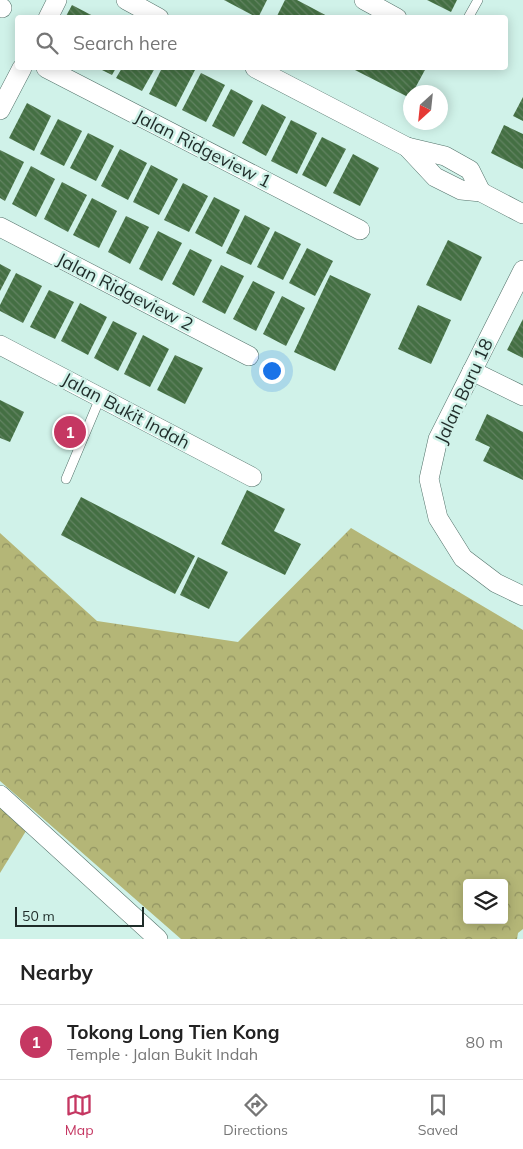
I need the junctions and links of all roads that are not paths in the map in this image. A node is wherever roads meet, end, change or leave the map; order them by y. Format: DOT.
graph roads {
  1 [pos="57,0"];
  2 [pos="126,0"];
  3 [pos="364,0"];
  4 [pos="478,0"];
  5 [pos="50,15"];
  6 [pos="154,15"];
  7 [pos="392,15"];
  8 [pos="470,15"];
  9 [pos="21,70"];
  10 [pos="50,70"];
  11 [pos="260,70"];
  12 [pos="0,110"];
  13 [pos="523,214"];
  14 [pos="0,227"];
  15 [pos="360,230"];
  16 [pos="523,270"];
  17 [pos="0,345"];
  18 [pos="249,356"];
  19 [pos="472,370"];
  20 [pos="523,396"];
  21 [pos="100,398"];
  22 [pos="252,477"];
  23 [pos="66,479"];
  24 [pos="523,596"];
  25 [pos="0,795"];
  26 [pos="158,939"];
  1 -- 5 [label="street"];
  2 -- 6 [label="street"];
  3 -- 7 [label="street"];
  4 -- 8 [label="lane"];
  9 -- 12 [label="street"];
  10 -- 15 [label="street, Jalan Ridgeview 1"];
  11 -- 13 [label="street"];
  14 -- 18 [label="street, Jalan Ridgeview 2"];
  16 -- 19 [label="street, Jalan Baru 18"];
  17 -- 21 [label="street, Jalan Bukit Indah"];
  19 -- 20 [label="street"];
  19 -- 24 [label="street, Jalan Baru 18"];
  21 -- 22 [label="street, Jalan Bukit Indah"];
  21 -- 23 [label="lane"];
  25 -- 26 [label="street"];
}
